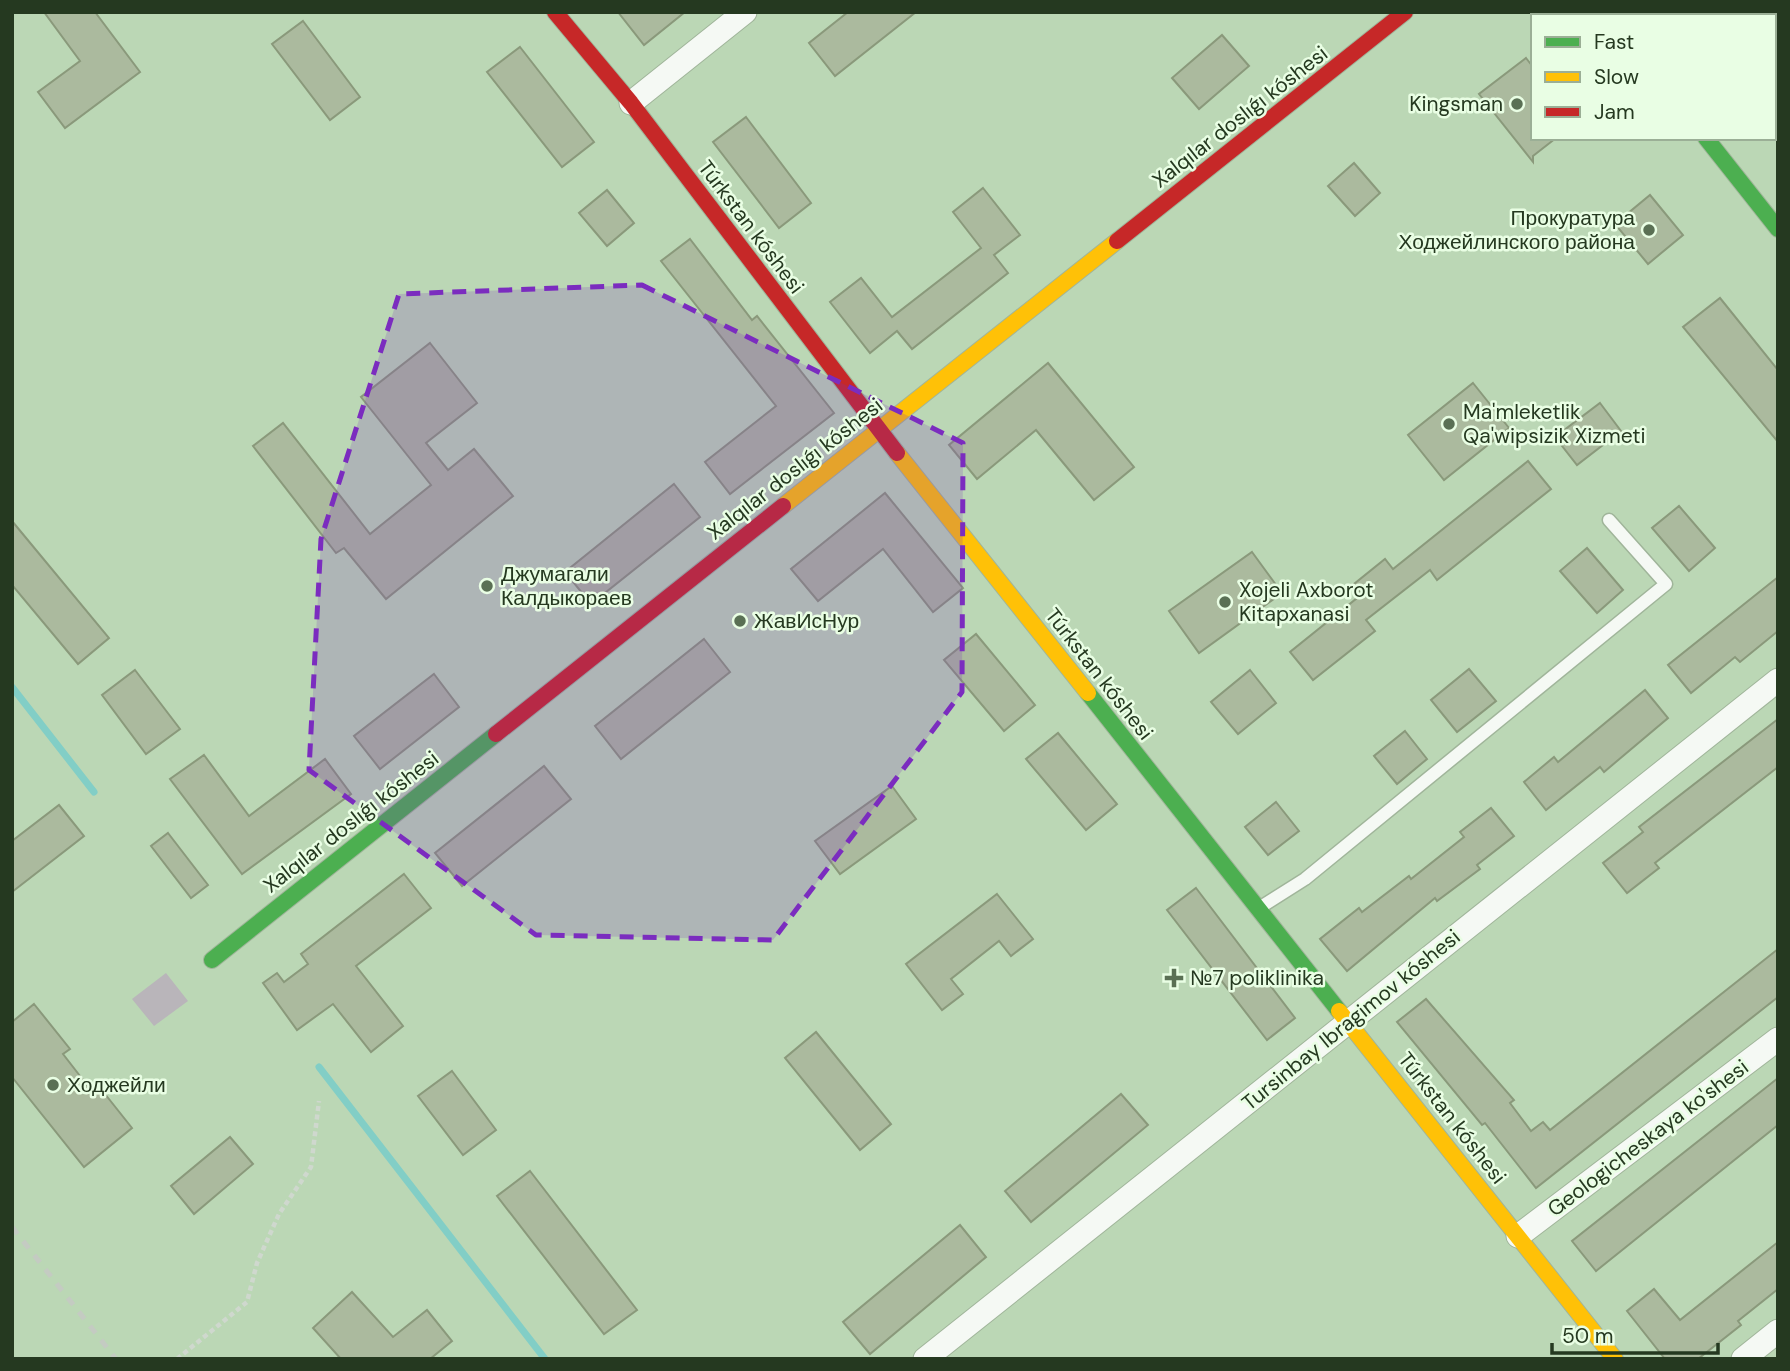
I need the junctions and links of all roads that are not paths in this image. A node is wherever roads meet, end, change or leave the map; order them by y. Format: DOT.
graph roads {
  1 [pos="555,12"];
  2 [pos="745,12"];
  3 [pos="1405,12"];
  4 [pos="631,103"];
  5 [pos="1708,140"];
  6 [pos="1778,229"];
  7 [pos="878,430"];
  8 [pos="1609,520"];
  9 [pos="1778,680"];
  10 [pos="1258,908"];
  11 [pos="212,960"];
  12 [pos="1349,1022"];
  13 [pos="1778,1039"];
  14 [pos="1518,1236"];
  15 [pos="1778,1331"];
  16 [pos="925,1359"];
  17 [pos="1615,1359"];
  18 [pos="1743,1359"];
  1 -- 4 [label="street, Túrkstan kóshesi"];
  2 -- 4 [label="street"];
  3 -- 7 [label="street, Xalqılar doslıǵı kóshesi"];
  4 -- 7 [label="street, Túrkstan kóshesi"];
  5 -- 6 [label="street"];
  7 -- 10 [label="street, Túrkstan kóshesi"];
  7 -- 11 [label="street, Xalqılar doslıǵı kóshesi"];
  8 -- 10 [label="lane"];
  9 -- 12 [label="street, Tursinbay Ibragimov kóshesi"];
  10 -- 12 [label="street, Túrkstan kóshesi"];
  12 -- 14 [label="street, Túrkstan kóshesi"];
  12 -- 16 [label="street, Tursinbay Ibragimov kóshesi"];
  13 -- 14 [label="street, Geologicheskaya ko'shesi"];
  14 -- 17 [label="street, Túrkstan kóshesi"];
  15 -- 18 [label="street"];
}
